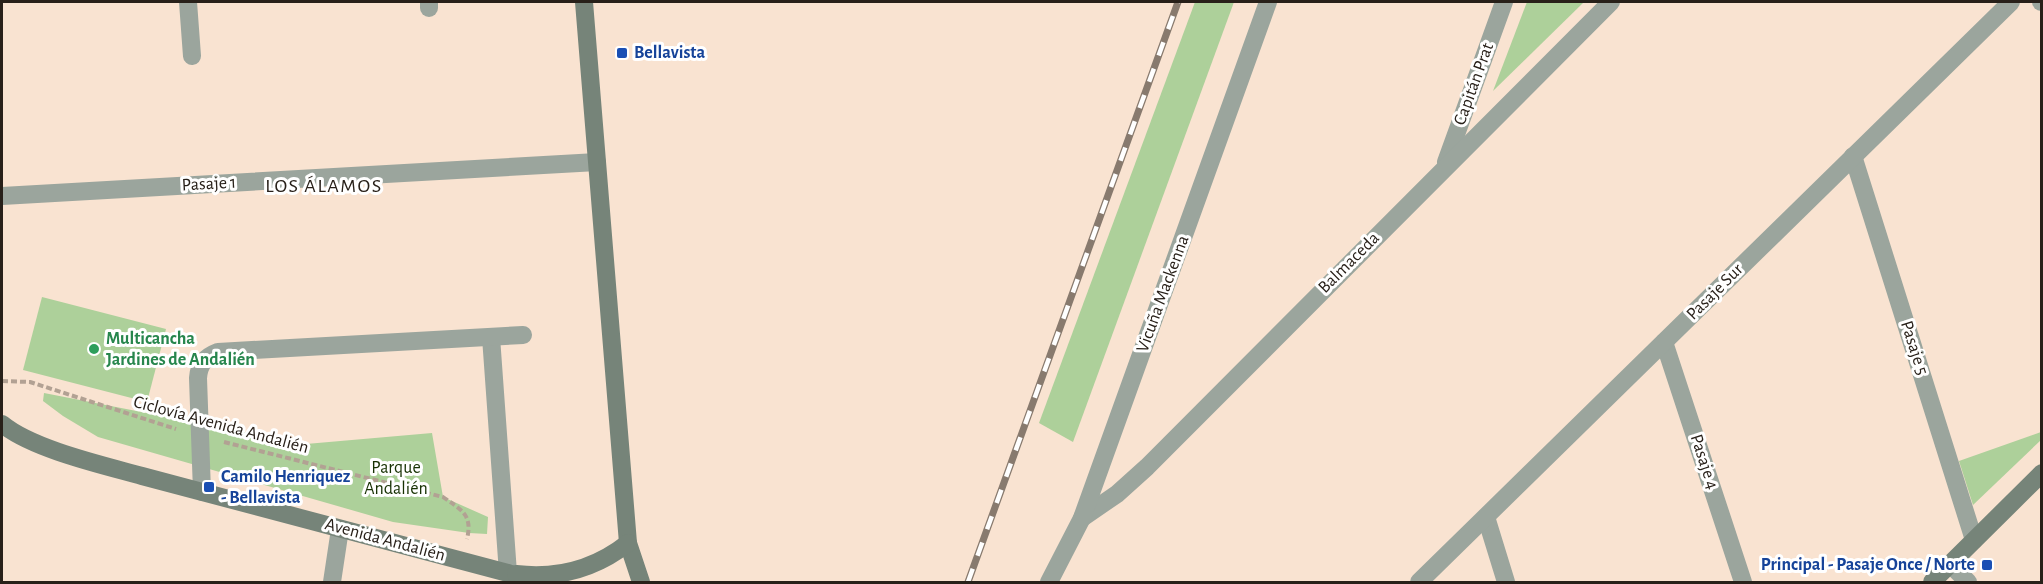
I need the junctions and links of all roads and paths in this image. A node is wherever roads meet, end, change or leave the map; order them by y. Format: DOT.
graph roads {
  1 [pos="188,2"];
  2 [pos="584,2"];
  3 [pos="1268,2"];
  4 [pos="1504,2"];
  5 [pos="1611,2"];
  6 [pos="2011,2"];
  7 [pos="192,56"];
  8 [pos="1853,156"];
  9 [pos="597,162"];
  10 [pos="1445,166"];
  11 [pos="2,196"];
  12 [pos="523,335"];
  13 [pos="491,337"];
  14 [pos="1664,342"];
  15 [pos="2,381"];
  16 [pos="2,424"];
  17 [pos="2,436"];
  18 [pos="200,436"];
  19 [pos="23,438"];
  20 [pos="2042,473"];
  21 [pos="202,492"];
  22 [pos="1486,517"];
  23 [pos="1082,518"];
  24 [pos="340,529"];
  25 [pos="1974,540"];
  26 [pos="628,543"];
  27 [pos="462,561"];
  28 [pos="1950,564"];
  29 [pos="508,573"];
  30 [pos="332,582"];
  31 [pos="528,582"];
  32 [pos="640,582"];
  33 [pos="1049,582"];
  34 [pos="1419,582"];
  35 [pos="1506,582"];
  36 [pos="1743,582"];
  37 [pos="1932,582"];
  38 [pos="1968,582"];
  1 -- 7 [label="street"];
  2 -- 9 [label="main road"];
  3 -- 23 [label="street, Vicuña Mackenna"];
  4 -- 10 [label="street, Capitán Prat"];
  5 -- 10 [label="street, Balmaceda"];
  6 -- 8 [label="street, Pasaje Sur"];
  8 -- 14 [label="street, Pasaje Sur"];
  8 -- 25 [label="street, Pasaje 5"];
  9 -- 11 [label="street, Pasaje 1"];
  9 -- 26 [label="main road"];
  10 -- 23 [label="street, Balmaceda"];
  12 -- 13 [label="street"];
  13 -- 18 [label="street"];
  13 -- 29 [label="street"];
  14 -- 22 [label="street, Pasaje Sur"];
  14 -- 36 [label="street, Pasaje 4"];
  15 -- 18 [label="path, Ciclovía Avenida Andalién"];
  16 -- 19 [label="main road, Avenida Andalién"];
  17 -- 19 [label="main road"];
  18 -- 21 [label="street"];
  18 -- 27 [label="path, Ciclovía Avenida Andalién"];
  19 -- 21 [label="main road, Avenida Andalién"];
  20 -- 25 [label="main road"];
  21 -- 24 [label="main road, Avenida Andalién"];
  22 -- 34 [label="street, Pasaje Sur"];
  22 -- 35 [label="street"];
  23 -- 33 [label="street, Vicuña Mackenna"];
  24 -- 27 [label="main road, Avenida Andalién"];
  24 -- 30 [label="street"];
  25 -- 28 [label="main road"];
  26 -- 29 [label="main road"];
  26 -- 32 [label="main road"];
  27 -- 29 [label="main road, Avenida Andalién"];
  28 -- 37 [label="main road"];
  28 -- 38 [label="street"];
  29 -- 31 [label="main road, Avenida Andalién"];
}
